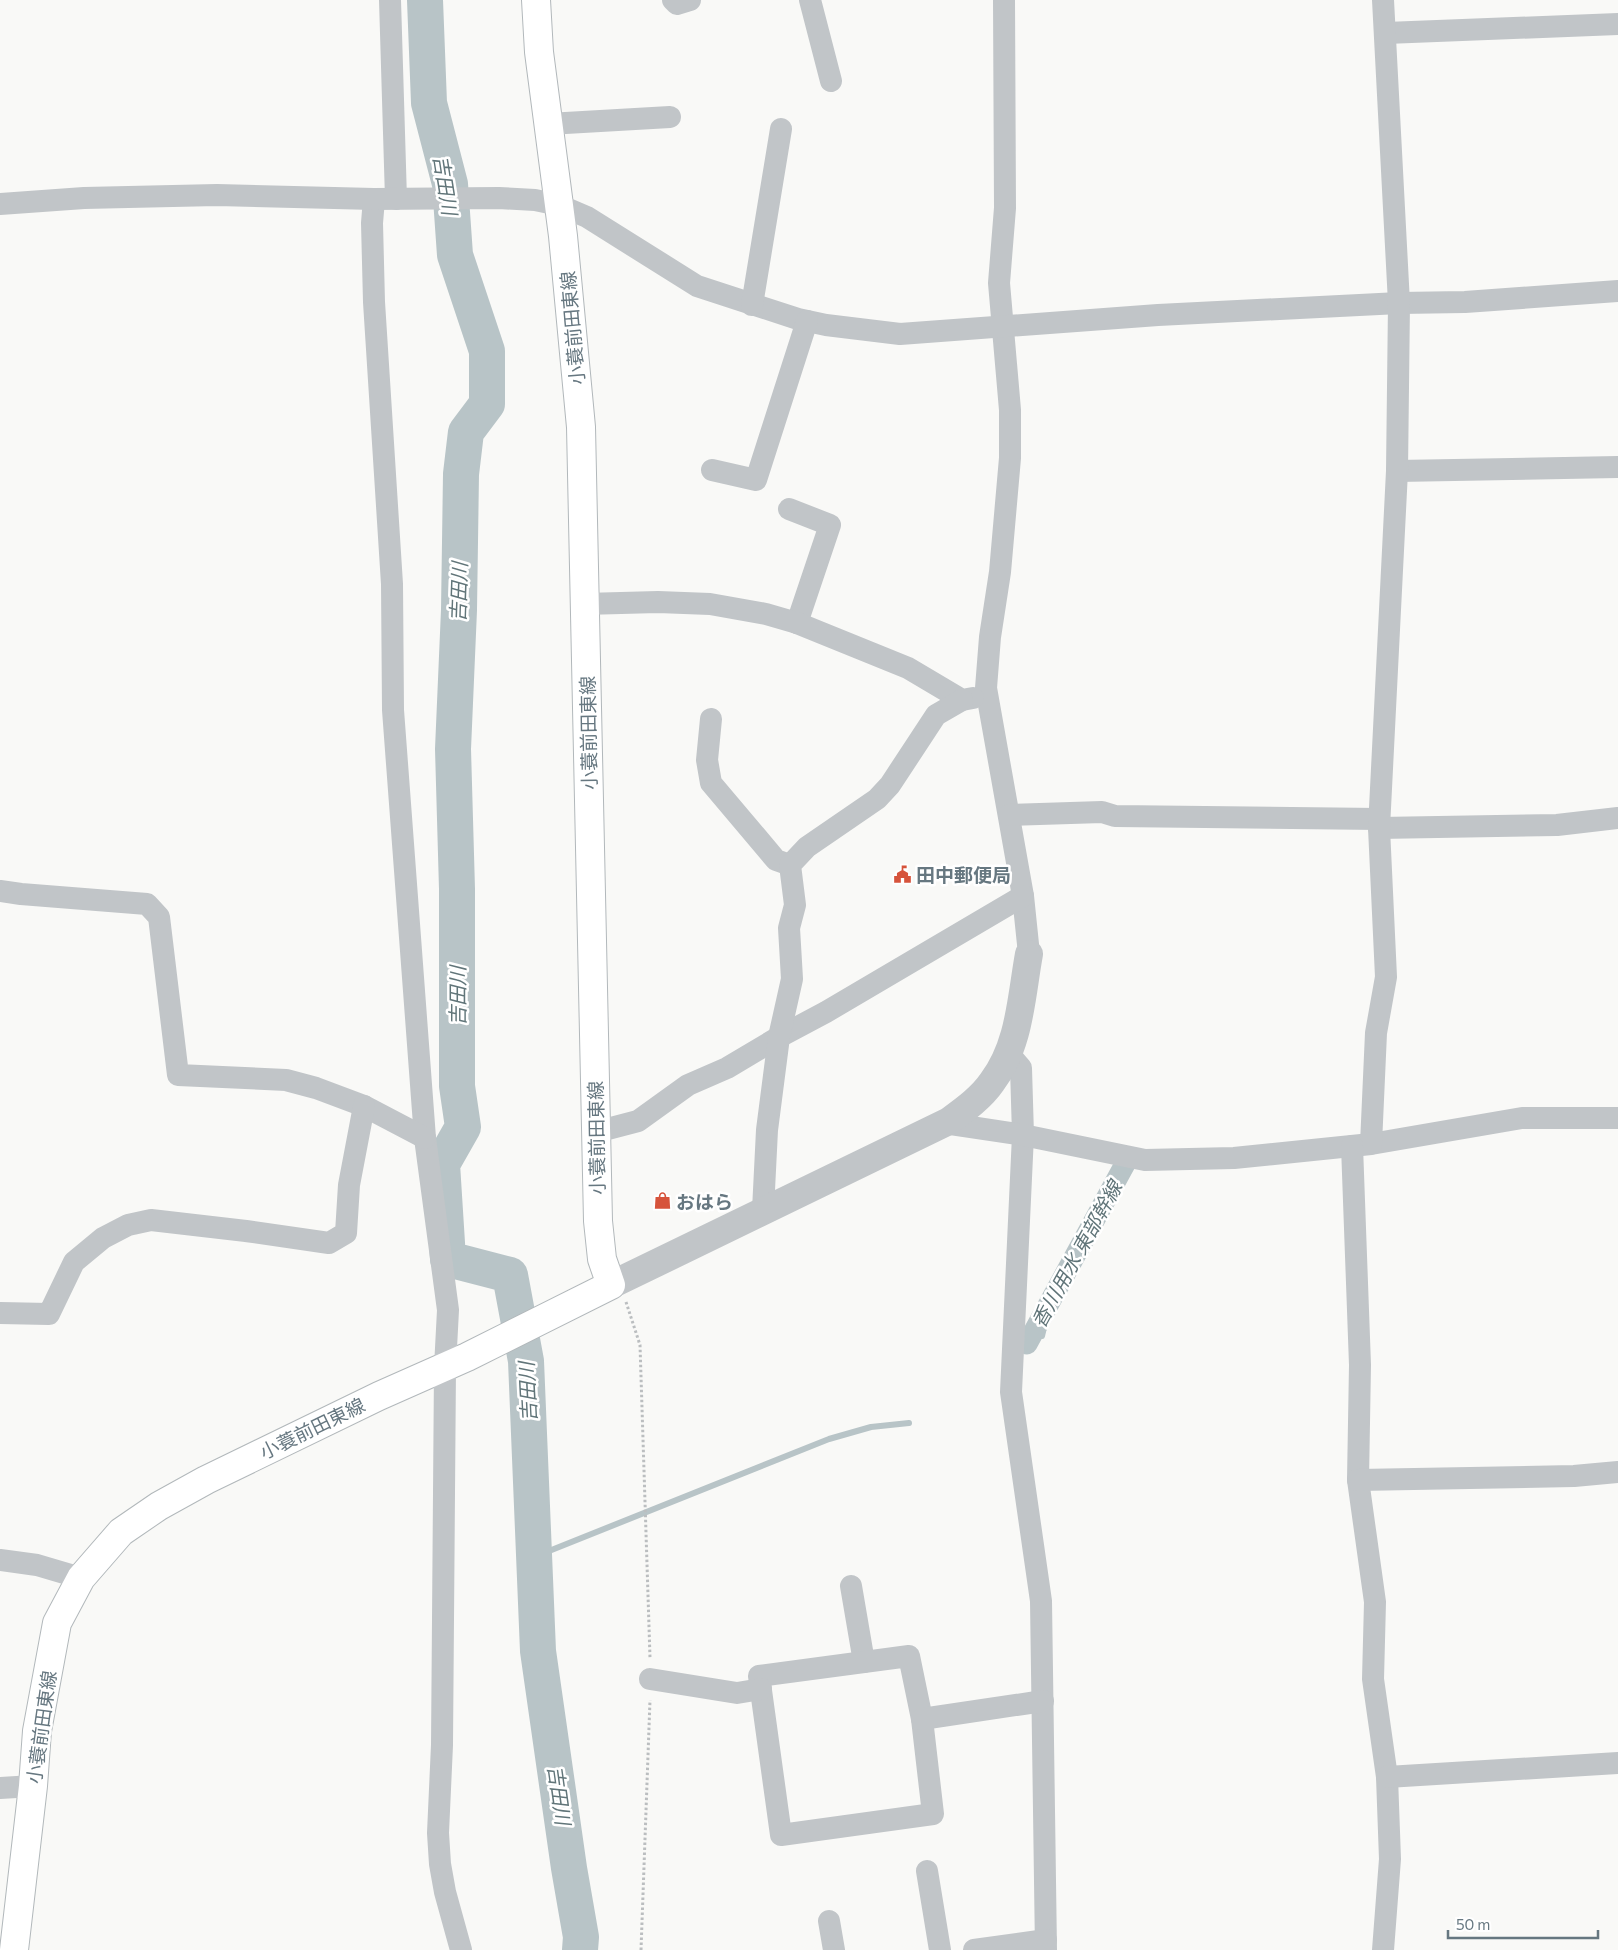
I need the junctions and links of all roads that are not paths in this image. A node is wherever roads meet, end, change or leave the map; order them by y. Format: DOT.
graph roads {
  1 [pos="390,0"];
  2 [pos="536,0"];
  3 [pos="673,0"];
  4 [pos="690,0"];
  5 [pos="810,0"];
  6 [pos="1004,0"];
  7 [pos="1383,0"];
  8 [pos="1618,24"];
  9 [pos="1386,34"];
  10 [pos="831,80"];
  11 [pos="670,117"];
  12 [pos="548,124"];
  13 [pos="781,129"];
  14 [pos="374,199"];
  15 [pos="400,199"];
  16 [pos="0,204"];
  17 [pos="559,205"];
  18 [pos="1618,291"];
  19 [pos="1399,303"];
  20 [pos="752,305"];
  21 [pos="807,321"];
  22 [pos="1002,327"];
  23 [pos="1618,467"];
  24 [pos="712,470"];
  25 [pos="1397,470"];
  26 [pos="789,509"];
  27 [pos="584,604"];
  28 [pos="797,623"];
  29 [pos="987,696"];
  30 [pos="962,700"];
  31 [pos="711,719"];
  32 [pos="1009,815"];
  33 [pos="1618,818"];
  34 [pos="1379,824"];
  35 [pos="790,865"];
  36 [pos="0,891"];
  37 [pos="1023,896"];
  38 [pos="1029,954"];
  39 [pos="778,1037"];
  40 [pos="1009,1054"];
  41 [pos="364,1106"];
  42 [pos="1618,1118"];
  43 [pos="944,1123"];
  44 [pos="596,1132"];
  45 [pos="1023,1136"];
  46 [pos="425,1138"];
  47 [pos="1361,1145"];
  48 [pos="763,1210"];
  49 [pos="615,1282"];
  50 [pos="0,1313"];
  51 [pos="456,1362"];
  52 [pos="1618,1472"];
  53 [pos="1358,1480"];
  54 [pos="0,1560"];
  55 [pos="80,1578"];
  56 [pos="851,1586"];
  57 [pos="864,1662"];
  58 [pos="650,1679"];
  59 [pos="761,1689"];
  60 [pos="1043,1701"];
  61 [pos="922,1719"];
  62 [pos="1618,1762"];
  63 [pos="1387,1778"];
  64 [pos="33,1786"];
  65 [pos="0,1788"];
  66 [pos="927,1871"];
  67 [pos="829,1921"];
  68 [pos="1046,1945"];
  69 [pos="14,1950"];
  70 [pos="461,1950"];
  71 [pos="834,1950"];
  72 [pos="940,1950"];
  73 [pos="974,1950"];
  74 [pos="1383,1950"];
  1 -- 15 [label="street"];
  2 -- 12 [label="main road, 小蓑前田東線"];
  3 -- 4 [label="street"];
  5 -- 10 [label="street"];
  6 -- 22 [label="street"];
  7 -- 9 [label="street"];
  8 -- 9 [label="street"];
  9 -- 19 [label="street"];
  11 -- 12 [label="street"];
  12 -- 17 [label="main road, 小蓑前田東線"];
  13 -- 20 [label="street"];
  14 -- 15 [label="street"];
  14 -- 16 [label="street"];
  14 -- 46 [label="street"];
  15 -- 17 [label="street"];
  17 -- 20 [label="street"];
  17 -- 27 [label="main road, 小蓑前田東線"];
  18 -- 19 [label="street"];
  19 -- 22 [label="street"];
  19 -- 25 [label="street"];
  20 -- 21 [label="street"];
  21 -- 22 [label="street"];
  21 -- 24 [label="street"];
  22 -- 29 [label="street"];
  23 -- 25 [label="street"];
  25 -- 34 [label="street"];
  26 -- 28 [label="street"];
  27 -- 28 [label="street"];
  27 -- 44 [label="main road, 小蓑前田東線"];
  28 -- 30 [label="street"];
  29 -- 30 [label="street"];
  29 -- 32 [label="street"];
  30 -- 35 [label="street"];
  31 -- 35 [label="street"];
  32 -- 34 [label="street"];
  32 -- 37 [label="street"];
  33 -- 34 [label="street"];
  34 -- 47 [label="street"];
  35 -- 39 [label="street"];
  36 -- 41 [label="street"];
  37 -- 38 [label="street"];
  37 -- 39 [label="street"];
  38 -- 40 [label="street"];
  39 -- 44 [label="street"];
  39 -- 48 [label="street"];
  40 -- 43 [label="street"];
  40 -- 45 [label="street"];
  41 -- 46 [label="street"];
  41 -- 50 [label="street"];
  42 -- 47 [label="street"];
  43 -- 45 [label="street"];
  43 -- 48 [label="street"];
  44 -- 49 [label="main road, 小蓑前田東線"];
  45 -- 47 [label="street"];
  45 -- 60 [label="street"];
  46 -- 51 [label="street"];
  47 -- 53 [label="street"];
  48 -- 49 [label="street"];
  49 -- 51 [label="main road, 小蓑前田東線"];
  51 -- 55 [label="main road, 小蓑前田東線"];
  51 -- 70 [label="street"];
  52 -- 53 [label="street"];
  53 -- 63 [label="street"];
  54 -- 55 [label="street"];
  55 -- 64 [label="main road, 小蓑前田東線"];
  56 -- 57 [label="street"];
  57 -- 59 [label="street"];
  57 -- 61 [label="street"];
  58 -- 59 [label="street"];
  59 -- 61 [label="street"];
  60 -- 61 [label="street"];
  60 -- 68 [label="street"];
  62 -- 63 [label="street"];
  63 -- 74 [label="street"];
  64 -- 65 [label="street"];
  64 -- 69 [label="main road, 小蓑前田東線"];
  66 -- 72 [label="street"];
  67 -- 71 [label="street"];
  68 -- 73 [label="street"];
}
